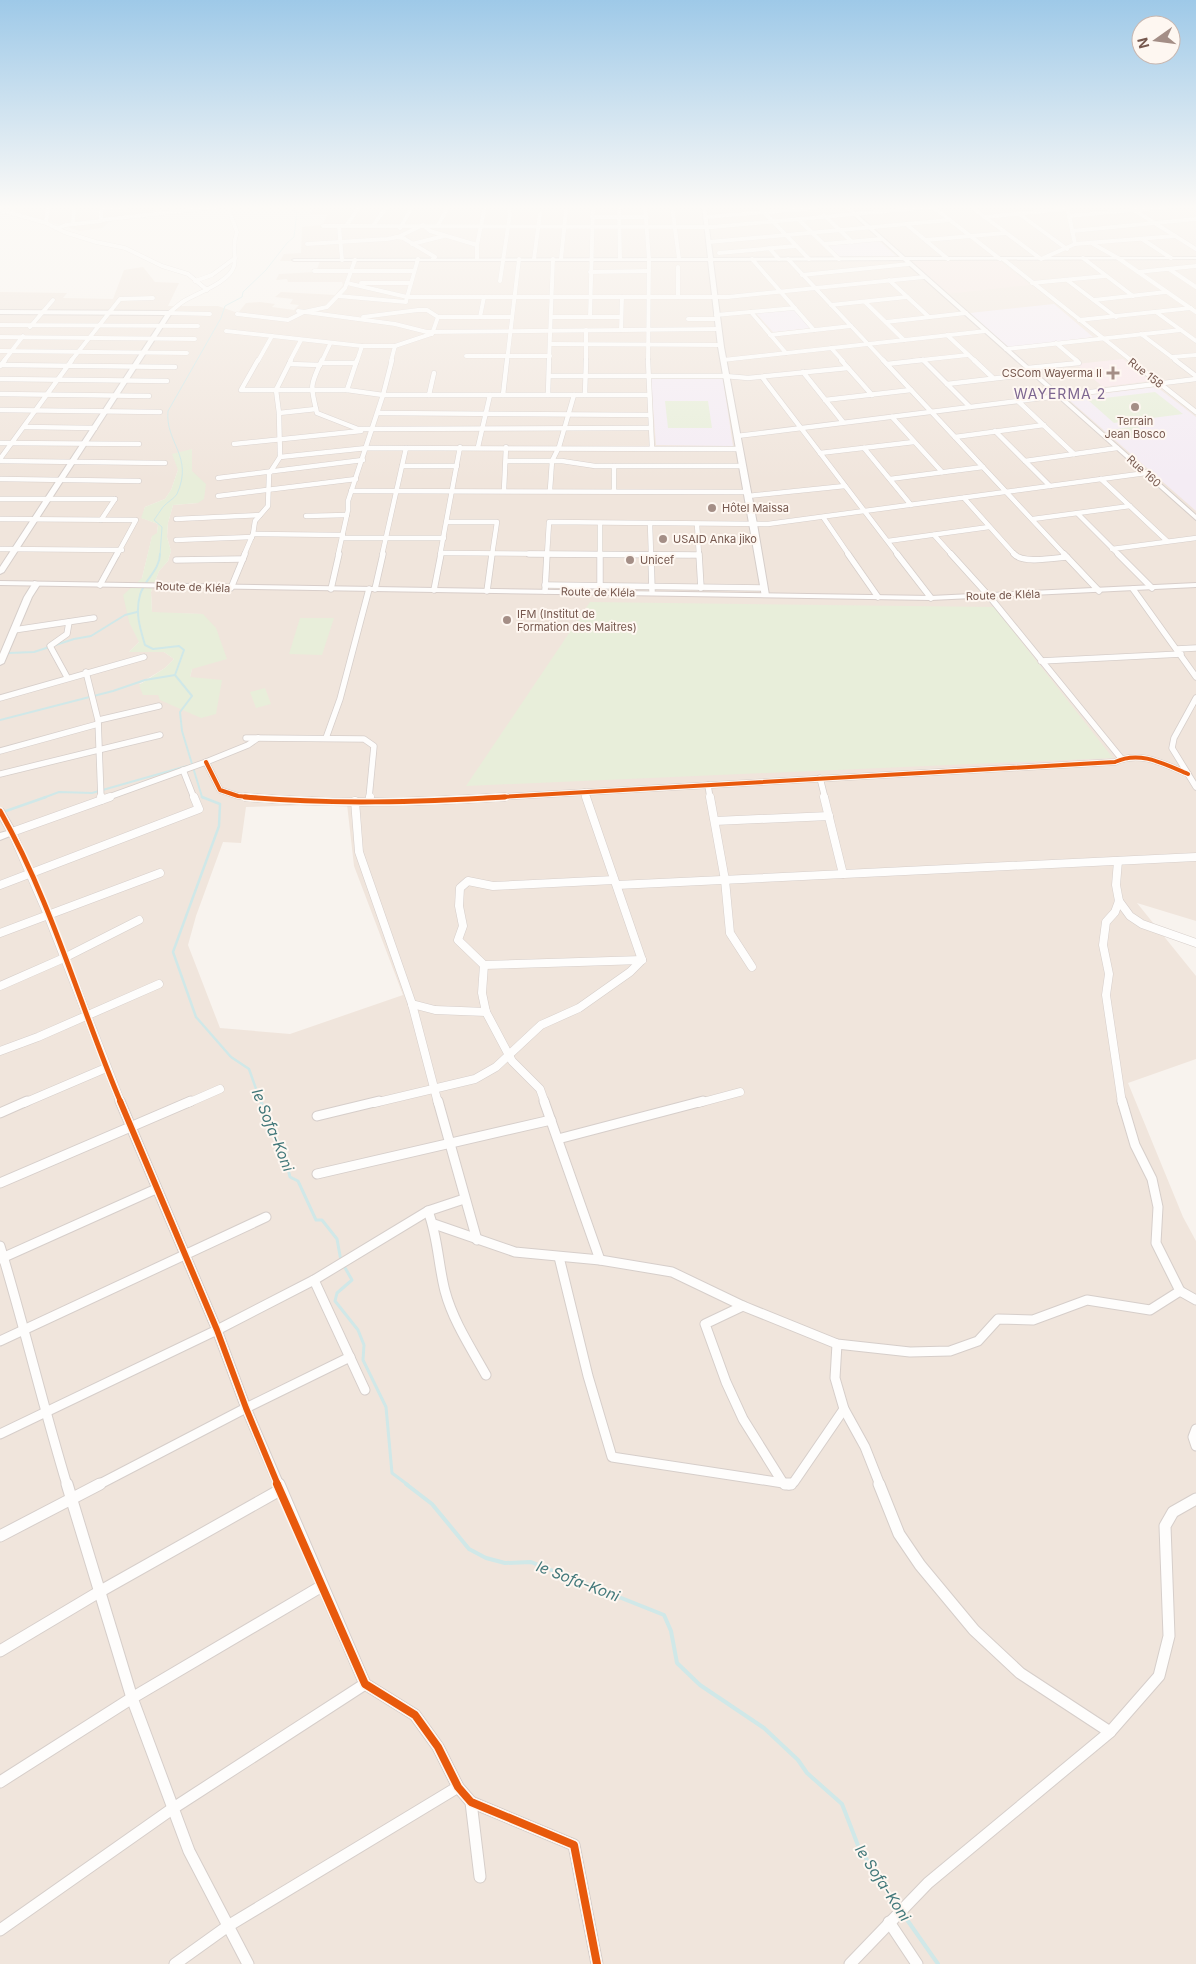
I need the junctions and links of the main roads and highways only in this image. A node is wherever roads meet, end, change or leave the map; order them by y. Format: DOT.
graph roads {
  1 [pos="0,583"];
  2 [pos="1196,586"];
  1 -- 2 [label="main road, Route de Kléla"];
}
